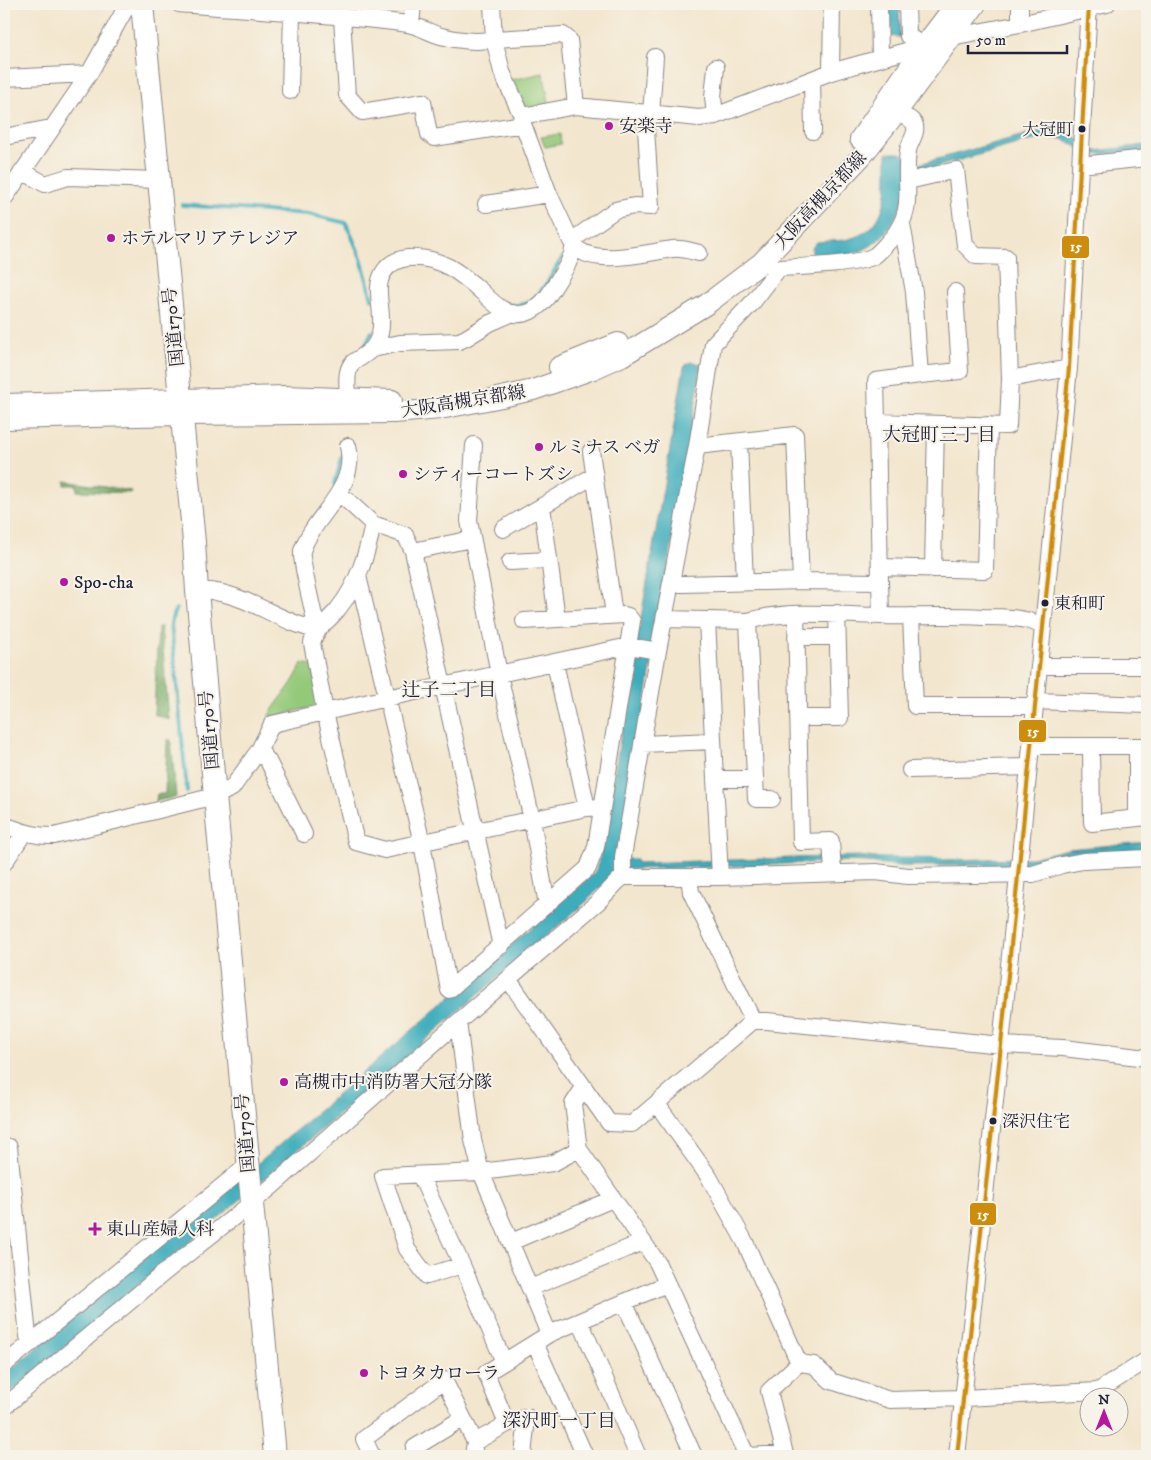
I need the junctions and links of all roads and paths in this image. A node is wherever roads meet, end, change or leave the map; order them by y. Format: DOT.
graph roads {
  1 [pos="128,4"];
  2 [pos="142,4"];
  3 [pos="179,4"];
  4 [pos="413,4"];
  5 [pos="492,4"];
  6 [pos="832,4"];
  7 [pos="879,4"];
  8 [pos="907,4"];
  9 [pos="956,4"];
  10 [pos="976,4"];
  11 [pos="1020,4"];
  12 [pos="1107,4"];
  13 [pos="1088,6"];
  14 [pos="292,13"];
  15 [pos="342,18"];
  16 [pos="1020,24"];
  17 [pos="411,25"];
  18 [pos="950,37"];
  19 [pos="494,39"];
  20 [pos="924,46"];
  21 [pos="886,56"];
  22 [pos="654,57"];
  23 [pos="716,66"];
  24 [pos="831,72"];
  25 [pos="89,74"];
  26 [pos="4,78"];
  27 [pos="812,79"];
  28 [pos="290,91"];
  29 [pos="576,106"];
  30 [pos="896,113"];
  31 [pos="648,114"];
  32 [pos="715,116"];
  33 [pos="522,120"];
  34 [pos="51,128"];
  35 [pos="813,131"];
  36 [pos="4,137"];
  37 [pos="1081,153"];
  38 [pos="1147,158"];
  39 [pos="22,171"];
  40 [pos="908,174"];
  41 [pos="158,180"];
  42 [pos="6,192"];
  43 [pos="549,194"];
  44 [pos="486,204"];
  45 [pos="902,224"];
  46 [pos="572,244"];
  47 [pos="699,253"];
  48 [pos="955,292"];
  49 [pos="513,313"];
  50 [pos="373,349"];
  51 [pos="1069,368"];
  52 [pos="920,375"];
  53 [pos="1010,379"];
  54 [pos="348,399"];
  55 [pos="4,404"];
  56 [pos="181,406"];
  57 [pos="4,419"];
  58 [pos="877,422"];
  59 [pos="936,424"];
  60 [pos="989,425"];
  61 [pos="739,442"];
  62 [pos="474,445"];
  63 [pos="348,446"];
  64 [pos="697,446"];
  65 [pos="592,451"];
  66 [pos="595,475"];
  67 [pos="339,493"];
  68 [pos="542,506"];
  69 [pos="373,524"];
  70 [pos="503,529"];
  71 [pos="472,539"];
  72 [pos="413,551"];
  73 [pos="549,560"];
  74 [pos="510,562"];
  75 [pos="933,569"];
  76 [pos="880,574"];
  77 [pos="358,576"];
  78 [pos="801,581"];
  79 [pos="745,582"];
  80 [pos="671,583"];
  81 [pos="197,591"];
  82 [pos="796,614"];
  83 [pos="837,614"];
  84 [pos="614,615"];
  85 [pos="881,616"];
  86 [pos="911,616"];
  87 [pos="557,619"];
  88 [pos="664,619"];
  89 [pos="707,620"];
  90 [pos="524,621"];
  91 [pos="748,621"];
  92 [pos="1043,626"];
  93 [pos="317,630"];
  94 [pos="796,637"];
  95 [pos="838,637"];
  96 [pos="632,647"];
  97 [pos="656,651"];
  98 [pos="555,663"];
  99 [pos="1039,666"];
  100 [pos="1147,666"];
  101 [pos="499,674"];
  102 [pos="443,686"];
  103 [pos="387,698"];
  104 [pos="1035,704"];
  105 [pos="1147,705"];
  106 [pos="325,712"];
  107 [pos="800,718"];
  108 [pos="713,741"];
  109 [pos="642,744"];
  110 [pos="1031,746"];
  111 [pos="1091,746"];
  112 [pos="1142,746"];
  113 [pos="259,750"];
  114 [pos="1029,767"];
  115 [pos="910,770"];
  116 [pos="715,779"];
  117 [pos="755,779"];
  118 [pos="215,796"];
  119 [pos="772,799"];
  120 [pos="594,808"];
  121 [pos="1142,818"];
  122 [pos="532,820"];
  123 [pos="4,825"];
  124 [pos="477,832"];
  125 [pos="24,833"];
  126 [pos="304,834"];
  127 [pos="422,843"];
  128 [pos="1147,858"];
  129 [pos="4,863"];
  130 [pos="720,868"];
  131 [pos="623,869"];
  132 [pos="833,872"];
  133 [pos="1019,872"];
  134 [pos="689,877"];
  135 [pos="547,904"];
  136 [pos="501,946"];
  137 [pos="508,979"];
  138 [pos="458,1022"];
  139 [pos="753,1022"];
  140 [pos="1001,1045"];
  141 [pos="1147,1058"];
  142 [pos="584,1087"];
  143 [pos="657,1104"];
  144 [pos="4,1148"];
  145 [pos="579,1148"];
  146 [pos="248,1165"];
  147 [pos="482,1172"];
  148 [pos="420,1175"];
  149 [pos="613,1199"];
  150 [pos="252,1202"];
  151 [pos="511,1242"];
  152 [pos="643,1242"];
  153 [pos="462,1265"];
  154 [pos="667,1284"];
  155 [pos="530,1288"];
  156 [pos="624,1302"];
  157 [pos="580,1321"];
  158 [pos="549,1334"];
  159 [pos="32,1343"];
  160 [pos="535,1343"];
  161 [pos="1147,1360"];
  162 [pos="504,1362"];
  163 [pos="799,1363"];
  164 [pos="4,1365"];
  165 [pos="964,1398"];
  166 [pos="4,1407"];
  167 [pos="463,1418"];
  168 [pos="507,1424"];
  169 [pos="474,1449"];
  170 [pos="786,1455"];
  171 [pos="276,1456"];
  172 [pos="372,1456"];
  173 [pos="417,1456"];
  174 [pos="523,1456"];
  175 [pos="586,1456"];
  176 [pos="638,1456"];
  177 [pos="694,1456"];
  178 [pos="743,1456"];
  179 [pos="747,1456"];
  180 [pos="958,1456"];
  1 -- 25 [label="street"];
  2 -- 41 [label="highway, 国道170号"];
  3 -- 14 [label="street"];
  4 -- 17 [label="street"];
  5 -- 19 [label="street"];
  6 -- 24 [label="street"];
  7 -- 21 [label="street"];
  8 -- 20 [label="street"];
  9 -- 20 [label="main road, 大阪高槻京都線"];
  10 -- 18 [label="main road, 大阪高槻京都線"];
  11 -- 16 [label="street"];
  12 -- 13 [label="street"];
  13 -- 16 [label="street"];
  13 -- 37 [label="street"];
  14 -- 15 [label="street"];
  14 -- 28 [label="street"];
  15 -- 17 [label="street"];
  15 -- 33 [label="street"];
  16 -- 18 [label="street"];
  17 -- 19 [label="street"];
  18 -- 20 [label="street"];
  18 -- 30 [label="main road, 大阪高槻京都線"];
  19 -- 29 [label="street"];
  19 -- 33 [label="street"];
  20 -- 21 [label="street"];
  20 -- 54 [label="main road, 大阪高槻京都線"];
  21 -- 24 [label="street"];
  22 -- 31 [label="street"];
  23 -- 32 [label="street"];
  24 -- 27 [label="street"];
  25 -- 26 [label="street"];
  25 -- 34 [label="street"];
  27 -- 32 [label="street"];
  27 -- 35 [label="street"];
  29 -- 31 [label="street"];
  29 -- 33 [label="street"];
  30 -- 40 [label="street"];
  30 -- 56 [label="main road, 大阪高槻京都線"];
  31 -- 32 [label="street"];
  31 -- 46 [label="street"];
  33 -- 43 [label="street"];
  34 -- 36 [label="street"];
  34 -- 39 [label="street"];
  37 -- 38 [label="street"];
  37 -- 51 [label="street"];
  39 -- 41 [label="street"];
  39 -- 42 [label="street"];
  40 -- 45 [label="street"];
  40 -- 53 [label="street"];
  41 -- 56 [label="highway, 国道170号"];
  43 -- 44 [label="street"];
  43 -- 46 [label="street"];
  45 -- 52 [label="street"];
  45 -- 64 [label="street"];
  46 -- 47 [label="street"];
  46 -- 49 [label="street"];
  48 -- 52 [label="street"];
  49 -- 50 [label="street"];
  49 -- 50 [label="street"];
  50 -- 54 [label="street"];
  51 -- 53 [label="street"];
  51 -- 92 [label="street"];
  52 -- 58 [label="street"];
  53 -- 60 [label="street"];
  54 -- 56 [label="main road, 大阪高槻京都線"];
  55 -- 56 [label="main road, 大阪高槻京都線"];
  56 -- 57 [label="main road, 大阪高槻京都線"];
  56 -- 81 [label="highway, 国道170号"];
  58 -- 59 [label="street"];
  58 -- 76 [label="street"];
  59 -- 60 [label="street"];
  59 -- 75 [label="street"];
  60 -- 75 [label="street"];
  61 -- 64 [label="street"];
  61 -- 78 [label="street"];
  61 -- 79 [label="street"];
  62 -- 71 [label="street"];
  63 -- 67 [label="street"];
  64 -- 80 [label="street"];
  65 -- 66 [label="street"];
  66 -- 68 [label="street"];
  66 -- 84 [label="street"];
  67 -- 69 [label="street"];
  67 -- 93 [label="street"];
  68 -- 70 [label="street"];
  68 -- 73 [label="street"];
  69 -- 72 [label="street"];
  69 -- 77 [label="street"];
  71 -- 72 [label="street"];
  71 -- 101 [label="street"];
  72 -- 102 [label="street"];
  73 -- 74 [label="street"];
  73 -- 87 [label="street"];
  75 -- 76 [label="street"];
  76 -- 78 [label="street"];
  76 -- 85 [label="street"];
  77 -- 93 [label="street"];
  77 -- 103 [label="street"];
  78 -- 79 [label="street"];
  79 -- 80 [label="street"];
  80 -- 88 [label="street"];
  81 -- 93 [label="street"];
  81 -- 118 [label="highway, 国道170号"];
  82 -- 83 [label="street"];
  82 -- 91 [label="street"];
  82 -- 94 [label="street"];
  83 -- 85 [label="street"];
  83 -- 95 [label="street"];
  84 -- 87 [label="street"];
  84 -- 96 [label="street"];
  85 -- 86 [label="street"];
  86 -- 92 [label="street"];
  86 -- 104 [label="street"];
  87 -- 90 [label="street"];
  88 -- 89 [label="street"];
  88 -- 97 [label="street"];
  89 -- 91 [label="street"];
  89 -- 108 [label="street"];
  91 -- 117 [label="street"];
  92 -- 99 [label="street"];
  93 -- 106 [label="street"];
  94 -- 95 [label="street"];
  94 -- 107 [label="street"];
  95 -- 107 [label="street"];
  96 -- 97 [label="street"];
  96 -- 98 [label="street"];
  96 -- 120 [label="street"];
  97 -- 109 [label="street"];
  98 -- 101 [label="street"];
  98 -- 120 [label="street"];
  99 -- 100 [label="street"];
  99 -- 104 [label="street"];
  101 -- 102 [label="street"];
  101 -- 122 [label="street"];
  102 -- 103 [label="street"];
  102 -- 124 [label="street"];
  103 -- 106 [label="street"];
  103 -- 127 [label="street"];
  104 -- 105 [label="street"];
  104 -- 110 [label="street"];
  106 -- 113 [label="street"];
  106 -- 127 [label="street"];
  107 -- 132 [label="street"];
  108 -- 109 [label="street"];
  108 -- 116 [label="street"];
  109 -- 131 [label="street"];
  110 -- 111 [label="street"];
  110 -- 114 [label="street"];
  111 -- 112 [label="street"];
  111 -- 121 [label="street"];
  112 -- 121 [label="street"];
  113 -- 118 [label="street"];
  113 -- 126 [label="street"];
  114 -- 115 [label="street"];
  114 -- 133 [label="street"];
  116 -- 117 [label="street"];
  116 -- 130 [label="street"];
  117 -- 119 [label="street"];
  118 -- 125 [label="street"];
  118 -- 146 [label="highway, 国道170号"];
  120 -- 122 [label="street"];
  120 -- 135 [label="street"];
  122 -- 124 [label="street"];
  122 -- 135 [label="street"];
  123 -- 125 [label="street"];
  124 -- 127 [label="street"];
  124 -- 136 [label="street"];
  125 -- 129 [label="street"];
  127 -- 136 [label="street"];
  128 -- 133 [label="street"];
  130 -- 132 [label="street"];
  130 -- 134 [label="street"];
  131 -- 134 [label="street"];
  131 -- 137 [label="street"];
  132 -- 133 [label="street"];
  133 -- 140 [label="street"];
  134 -- 139 [label="street"];
  135 -- 136 [label="street"];
  137 -- 138 [label="street"];
  137 -- 142 [label="street"];
  138 -- 147 [label="street"];
  138 -- 150 [label="street"];
  139 -- 140 [label="street"];
  139 -- 143 [label="street"];
  140 -- 141 [label="street"];
  140 -- 165 [label="street"];
  142 -- 143 [label="street"];
  142 -- 145 [label="street"];
  143 -- 163 [label="street"];
  144 -- 159 [label="street"];
  145 -- 147 [label="street"];
  145 -- 149 [label="street"];
  146 -- 150 [label="highway, 国道170号"];
  146 -- 159 [label="street"];
  147 -- 148 [label="street"];
  147 -- 151 [label="street"];
  148 -- 153 [label="street"];
  148 -- 153 [label="street"];
  149 -- 151 [label="street"];
  149 -- 152 [label="street"];
  150 -- 166 [label="street"];
  150 -- 171 [label="highway, 国道170号"];
  151 -- 155 [label="street"];
  152 -- 154 [label="street"];
  152 -- 155 [label="street"];
  153 -- 162 [label="street"];
  154 -- 156 [label="street"];
  154 -- 179 [label="street"];
  155 -- 158 [label="street"];
  156 -- 157 [label="street"];
  156 -- 177 [label="street"];
  157 -- 158 [label="street"];
  157 -- 176 [label="street"];
  158 -- 160 [label="street"];
  159 -- 164 [label="street"];
  160 -- 162 [label="street"];
  160 -- 175 [label="street"];
  161 -- 165 [label="street"];
  162 -- 168 [label="street"];
  163 -- 165 [label="street"];
  163 -- 170 [label="street"];
  165 -- 180 [label="street"];
  167 -- 169 [label="street"];
  167 -- 172 [label="street"];
  167 -- 173 [label="street"];
  168 -- 169 [label="street"];
  168 -- 174 [label="street"];
  170 -- 179 [label="street"];
  178 -- 179 [label="street"];
}
